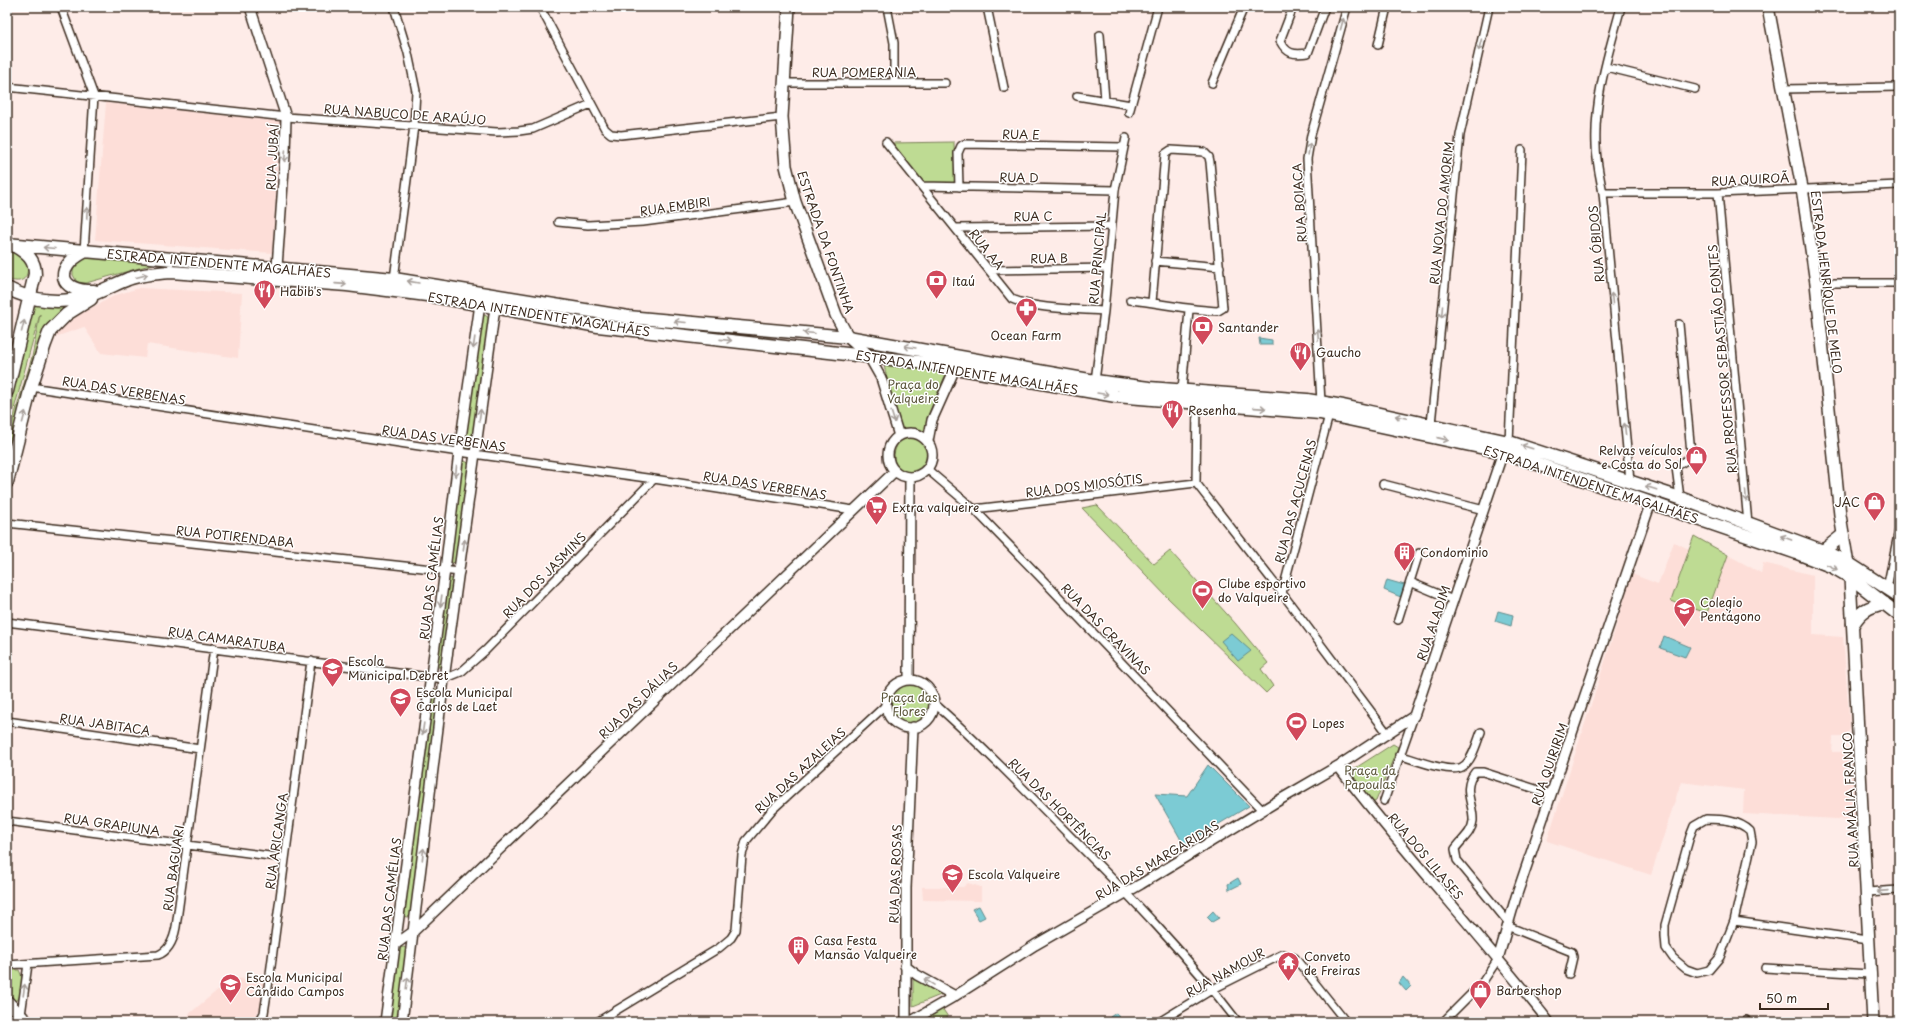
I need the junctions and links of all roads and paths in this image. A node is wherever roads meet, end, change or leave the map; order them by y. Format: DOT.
graph roads {
  1 [pos="61,7"];
  2 [pos="250,7"];
  3 [pos="394,7"];
  4 [pos="540,7"];
  5 [pos="789,7"];
  6 [pos="888,7"];
  7 [pos="987,7"];
  8 [pos="1158,7"];
  9 [pos="1244,7"];
  10 [pos="1293,7"];
  11 [pos="1325,7"];
  12 [pos="1347,7"];
  13 [pos="1387,7"];
  14 [pos="1489,7"];
  15 [pos="1621,7"];
  16 [pos="1768,7"];
  17 [pos="1100,36"];
  18 [pos="1378,45"];
  19 [pos="1606,67"];
  20 [pos="783,83"];
  21 [pos="894,83"];
  22 [pos="945,83"];
  23 [pos="1212,83"];
  24 [pos="7,87"];
  25 [pos="1899,87"];
  26 [pos="1004,88"];
  27 [pos="1695,89"];
  28 [pos="1783,89"];
  29 [pos="94,96"];
  30 [pos="1077,96"];
  31 [pos="1105,100"];
  32 [pos="591,104"];
  33 [pos="286,117"];
  34 [pos="782,117"];
  35 [pos="414,126"];
  36 [pos="1126,138"];
  37 [pos="886,142"];
  38 [pos="1123,147"];
  39 [pos="1522,150"];
  40 [pos="1899,185"];
  41 [pos="922,186"];
  42 [pos="959,187"];
  43 [pos="1802,188"];
  44 [pos="1115,190"];
  45 [pos="1602,193"];
  46 [pos="1718,193"];
  47 [pos="796,202"];
  48 [pos="558,222"];
  49 [pos="1111,226"];
  50 [pos="956,228"];
  51 [pos="10,245"];
  52 [pos="84,252"];
  53 [pos="1155,261"];
  54 [pos="277,267"];
  55 [pos="1220,267"];
  56 [pos="1108,268"];
  57 [pos="990,270"];
  58 [pos="394,279"];
  59 [pos="1816,283"];
  60 [pos="1899,283"];
  61 [pos="7,288"];
  62 [pos="105,289"];
  63 [pos="31,298"];
  64 [pos="1130,300"];
  65 [pos="1152,302"];
  66 [pos="480,304"];
  67 [pos="495,308"];
  68 [pos="1189,310"];
  69 [pos="1104,311"];
  70 [pos="1679,324"];
  71 [pos="848,337"];
  72 [pos="948,353"];
  73 [pos="868,355"];
  74 [pos="954,368"];
  75 [pos="1095,381"];
  76 [pos="32,387"];
  77 [pos="1182,390"];
  78 [pos="7,391"];
  79 [pos="1321,402"];
  80 [pos="1197,403"];
  81 [pos="1329,415"];
  82 [pos="1431,424"];
  83 [pos="899,436"];
  84 [pos="928,441"];
  85 [pos="1509,442"];
  86 [pos="459,452"];
  87 [pos="1503,452"];
  88 [pos="475,454"];
  89 [pos="928,469"];
  90 [pos="895,471"];
  91 [pos="910,477"];
  92 [pos="654,479"];
  93 [pos="7,482"];
  94 [pos="1630,482"];
  95 [pos="1196,483"];
  96 [pos="1383,484"];
  97 [pos="1680,498"];
  98 [pos="1651,502"];
  99 [pos="974,509"];
  100 [pos="853,510"];
  101 [pos="1484,510"];
  102 [pos="7,522"];
  103 [pos="1748,524"];
  104 [pos="1899,530"];
  105 [pos="1843,535"];
  106 [pos="1823,551"];
  107 [pos="1419,553"];
  108 [pos="1848,563"];
  109 [pos="445,570"];
  110 [pos="460,572"];
  111 [pos="1850,577"];
  112 [pos="1410,582"];
  113 [pos="1887,588"];
  114 [pos="1282,593"];
  115 [pos="1899,596"];
  116 [pos="1453,600"];
  117 [pos="1884,603"];
  118 [pos="1899,615"];
  119 [pos="1398,620"];
  120 [pos="7,622"];
  121 [pos="1853,624"];
  122 [pos="214,648"];
  123 [pos="311,661"];
  124 [pos="430,678"];
  125 [pos="444,679"];
  126 [pos="909,680"];
  127 [pos="934,703"];
  128 [pos="886,705"];
  129 [pos="1414,716"];
  130 [pos="7,721"];
  131 [pos="913,727"];
  132 [pos="1481,732"];
  133 [pos="1388,734"];
  134 [pos="200,749"];
  135 [pos="1399,755"];
  136 [pos="1338,766"];
  137 [pos="1551,794"];
  138 [pos="1384,801"];
  139 [pos="1262,810"];
  140 [pos="7,821"];
  141 [pos="187,846"];
  142 [pos="285,858"];
  143 [pos="1899,890"];
  144 [pos="1867,892"];
  145 [pos="1126,893"];
  146 [pos="1734,921"];
  147 [pos="1508,924"];
  148 [pos="414,931"];
  149 [pos="1868,940"];
  150 [pos="396,944"];
  151 [pos="1498,959"];
  152 [pos="28,964"];
  153 [pos="7,965"];
  154 [pos="905,966"];
  155 [pos="1765,968"];
  156 [pos="1569,974"];
  157 [pos="1870,974"];
  158 [pos="1213,990"];
  159 [pos="955,996"];
  160 [pos="7,1001"];
  161 [pos="24,1019"];
  162 [pos="259,1022"];
  163 [pos="385,1022"];
  164 [pos="402,1022"];
  165 [pos="596,1022"];
  166 [pos="906,1022"];
  167 [pos="910,1022"];
  168 [pos="1159,1022"];
  169 [pos="1238,1022"];
  170 [pos="1346,1022"];
  171 [pos="1444,1022"];
  172 [pos="1549,1022"];
  173 [pos="1873,1022"];
  1 -- 29 [label="street"];
  2 -- 33 [label="street, RUA JUBAÍ"];
  3 -- 35 [label="street"];
  4 -- 32 [label="street"];
  5 -- 20 [label="main road, ESTRADA DA FONTINHA"];
  6 -- 21 [label="street"];
  7 -- 26 [label="street"];
  8 -- 31 [label="street"];
  9 -- 23 [label="street"];
  10 -- 11 [label="street"];
  79 -- 12 [label="street, RUA BOIACA, one-way"];
  13 -- 18 [label="street"];
  14 -- 82 [label="street, RUA NOVA DO AMORIM, one-way"];
  15 -- 19 [label="street, RUA ÓBIDOS"];
  16 -- 28 [label="main road, ESTRADA HENRIQUE DE MELO"];
  17 -- 31 [label="street"];
  19 -- 27 [label="street"];
  19 -- 45 [label="street, RUA ÓBIDOS"];
  20 -- 21 [label="street, RUA POMERANIA"];
  20 -- 34 [label="main road, ESTRADA DA FONTINHA"];
  21 -- 22 [label="street, RUA POMERANIA"];
  24 -- 29 [label="street, RUA NABUCO DE ARAÚJO"];
  25 -- 28 [label="street"];
  28 -- 43 [label="main road, ESTRADA HENRIQUE DE MELO"];
  29 -- 33 [label="street, RUA NABUCO DE ARAÚJO"];
  52 -- 29 [label="street, one-way"];
  30 -- 31 [label="street"];
  32 -- 34 [label="street"];
  32 -- 35 [label="street, RUA NABUCO DE ARAÚJO"];
  33 -- 35 [label="street, RUA NABUCO DE ARAÚJO"];
  33 -- 54 [label="street, RUA JUBAÍ, one-way"];
  34 -- 47 [label="main road, ESTRADA DA FONTINHA"];
  35 -- 58 [label="street"];
  36 -- 38 [label="street, RUA PRINCIPAL"];
  37 -- 41 [label="street, RUA AA"];
  38 -- 42 [label="street, RUA E"];
  38 -- 44 [label="street, RUA PRINCIPAL"];
  39 -- 85 [label="street"];
  40 -- 43 [label="street, RUA QUIROÃ"];
  41 -- 42 [label="street, RUA D"];
  41 -- 50 [label="street, RUA AA"];
  42 -- 44 [label="street, RUA D"];
  43 -- 46 [label="street, RUA QUIROÃ"];
  43 -- 59 [label="main road, ESTRADA HENRIQUE DE MELO"];
  44 -- 49 [label="street, RUA PRINCIPAL"];
  45 -- 46 [label="street, RUA QUIROÃ"];
  94 -- 45 [label="street, RUA ÓBIDOS, one-way"];
  46 -- 103 [label="street, RUA PROFESSOR SEBASTIÃO FONTES, one-way"];
  47 -- 48 [label="street, RUA EMBIRI"];
  47 -- 71 [label="main road, ESTRADA DA FONTINHA"];
  49 -- 50 [label="street, RUA C"];
  49 -- 56 [label="street, RUA PRINCIPAL"];
  50 -- 57 [label="street, RUA AA"];
  52 -- 51 [label="main road, ESTRADA INTENDENTE MAGALHÃES, one-way"];
  51 -- 63 [label="main road"];
  52 -- 54 [label="main road, ESTRADA INTENDENTE MAGALHÃES"];
  52 -- 62 [label="main road"];
  53 -- 55 [label="street"];
  53 -- 55 [label="street"];
  53 -- 65 [label="street"];
  54 -- 58 [label="main road, ESTRADA INTENDENTE MAGALHÃES"];
  55 -- 68 [label="street"];
  56 -- 57 [label="street, RUA B"];
  56 -- 69 [label="street, RUA PRINCIPAL"];
  57 -- 69 [label="street, RUA AA"];
  71 -- 58 [label="main road, ESTRADA INTENDENTE MAGALHÃES, one-way"];
  59 -- 60 [label="street"];
  59 -- 105 [label="main road, ESTRADA HENRIQUE DE MELO"];
  61 -- 63 [label="main road, ESTRADA INTENDENTE MAGALHÃES"];
  62 -- 63 [label="main road, ESTRADA INTENDENTE MAGALHÃES"];
  62 -- 66 [label="main road, ESTRADA INTENDENTE MAGALHÃES, one-way"];
  62 -- 76 [label="main road"];
  78 -- 63 [label="main road, one-way"];
  64 -- 65 [label="street"];
  65 -- 68 [label="street"];
  66 -- 67 [label="main road, ESTRADA INTENDENTE MAGALHÃES"];
  66 -- 86 [label="street, RUA DAS CAMÉLIAS, one-way"];
  67 -- 73 [label="main road, ESTRADA INTENDENTE MAGALHÃES, one-way"];
  88 -- 67 [label="street, one-way"];
  68 -- 77 [label="street"];
  69 -- 75 [label="street, RUA PRINCIPAL"];
  70 -- 97 [label="street"];
  72 -- 71 [label="main road, ESTRADA INTENDENTE MAGALHÃES, one-way"];
  71 -- 73 [label="main road, ESTRADA DA FONTINHA"];
  72 -- 74 [label="street"];
  72 -- 75 [label="main road, ESTRADA INTENDENTE MAGALHÃES"];
  73 -- 74 [label="main road, ESTRADA INTENDENTE MAGALHÃES"];
  73 -- 83 [label="street, one-way"];
  74 -- 80 [label="main road, ESTRADA INTENDENTE MAGALHÃES, one-way"];
  74 -- 84 [label="street"];
  75 -- 77 [label="main road, ESTRADA INTENDENTE MAGALHÃES"];
  76 -- 86 [label="street, RUA DAS VERBENAS"];
  93 -- 76 [label="main road, one-way"];
  77 -- 79 [label="main road, ESTRADA INTENDENTE MAGALHÃES"];
  82 -- 79 [label="main road, ESTRADA INTENDENTE MAGALHÃES, one-way"];
  80 -- 81 [label="main road, ESTRADA INTENDENTE MAGALHÃES, one-way"];
  80 -- 95 [label="street"];
  81 -- 87 [label="main road, ESTRADA INTENDENTE MAGALHÃES, one-way"];
  81 -- 114 [label="street, RUA DAS AÇUCENAS"];
  82 -- 85 [label="main road, ESTRADA INTENDENTE MAGALHÃES"];
  83 -- 84 [label="street"];
  83 -- 90 [label="street"];
  84 -- 89 [label="street"];
  94 -- 85 [label="main road, ESTRADA INTENDENTE MAGALHÃES, one-way"];
  86 -- 88 [label="street, RUA DAS VERBENAS"];
  86 -- 109 [label="street, RUA DAS CAMÉLIAS, one-way"];
  87 -- 98 [label="main road, ESTRADA INTENDENTE MAGALHÃES"];
  87 -- 101 [label="street, RUA ALADIM"];
  88 -- 92 [label="street, RUA DAS VERBENAS"];
  110 -- 88 [label="street, one-way"];
  89 -- 91 [label="street"];
  89 -- 99 [label="street, RUA DAS CRAVINAS"];
  90 -- 91 [label="street"];
  90 -- 100 [label="street, RUA DAS DÁLIAS"];
  91 -- 126 [label="street"];
  92 -- 100 [label="street, RUA DAS VERBENAS"];
  92 -- 125 [label="street, RUA DOS JASMINS"];
  97 -- 94 [label="main road, ESTRADA INTENDENTE MAGALHÃES, one-way"];
  95 -- 99 [label="street, RUA DOS MIOSÓTIS"];
  95 -- 114 [label="street"];
  96 -- 101 [label="street"];
  97 -- 103 [label="main road, ESTRADA INTENDENTE MAGALHÃES"];
  98 -- 111 [label="main road, ESTRADA INTENDENTE MAGALHÃES, one-way"];
  98 -- 137 [label="street, RUA QUIRIRIM"];
  99 -- 139 [label="street, RUA DAS CRAVINAS"];
  100 -- 148 [label="street, RUA DAS DÁLIAS"];
  101 -- 116 [label="street, RUA ALADIM"];
  102 -- 109 [label="street, RUA POTIRENDABA"];
  106 -- 103 [label="main road, ESTRADA INTENDENTE MAGALHÃES, one-way"];
  104 -- 113 [label="street"];
  105 -- 106 [label="main road"];
  105 -- 108 [label="main road, ESTRADA HENRIQUE DE MELO"];
  106 -- 108 [label="main road, ESTRADA INTENDENTE MAGALHÃES"];
  107 -- 112 [label="street"];
  108 -- 111 [label="main road, ESTRADA HENRIQUE DE MELO"];
  108 -- 113 [label="main road, ESTRADA INTENDENTE MAGALHÃES"];
  109 -- 110 [label="street, RUA POTIRENDABA"];
  109 -- 124 [label="street, RUA DAS CAMÉLIAS, one-way"];
  110 -- 125 [label="street"];
  111 -- 117 [label="main road, ESTRADA INTENDENTE MAGALHÃES"];
  111 -- 121 [label="main road, RUA AMÁLIA FRANCO"];
  112 -- 116 [label="street"];
  112 -- 119 [label="street"];
  113 -- 115 [label="main road, ESTRADA INTENDENTE MAGALHÃES"];
  114 -- 133 [label="street"];
  116 -- 129 [label="street, RUA ALADIM"];
  117 -- 118 [label="main road, ESTRADA INTENDENTE MAGALHÃES"];
  117 -- 121 [label="main road"];
  120 -- 122 [label="street, RUA CAMARATUBA"];
  121 -- 144 [label="main road, RUA AMÁLIA FRANCO"];
  122 -- 123 [label="street, RUA CAMARATUBA"];
  122 -- 134 [label="street, RUA BAGUARI"];
  123 -- 124 [label="street, RUA CAMARATUBA"];
  123 -- 142 [label="street, RUA ARICANGA"];
  124 -- 125 [label="street, RUA CAMARATUBA"];
  124 -- 150 [label="street, RUA DAS CAMÉLIAS, one-way"];
  148 -- 125 [label="street, one-way"];
  126 -- 127 [label="street"];
  126 -- 128 [label="street"];
  127 -- 131 [label="street"];
  127 -- 145 [label="street, RUA DAS HORTÊNCIAS"];
  128 -- 131 [label="street"];
  128 -- 165 [label="street, RUA DAS AZALEIAS"];
  129 -- 133 [label="street, RUA DAS MARGARIDAS"];
  129 -- 135 [label="street, RUA ALADIM"];
  130 -- 134 [label="street, RUA JABITACA"];
  131 -- 154 [label="street, RUA DAS ROSAS"];
  132 -- 135 [label="street"];
  133 -- 136 [label="street, RUA DAS MARGARIDAS"];
  134 -- 141 [label="street, RUA BAGUARI"];
  135 -- 138 [label="street, RUA ALADIM"];
  136 -- 139 [label="street, RUA DAS MARGARIDAS"];
  136 -- 151 [label="street, RUA DOS LILASES"];
  137 -- 147 [label="street, RUA QUIRIRIM"];
  137 -- 147 [label="street"];
  139 -- 145 [label="street, RUA DAS MARGARIDAS"];
  140 -- 141 [label="street, RUA GRAPIUNA"];
  141 -- 142 [label="street, RUA GRAPIUNA"];
  141 -- 152 [label="street, RUA BAGUARI"];
  142 -- 162 [label="street, RUA ARICANGA"];
  143 -- 144 [label="street, one-way"];
  144 -- 149 [label="main road, RUA AMÁLIA FRANCO"];
  145 -- 158 [label="street, RUA DAS HORTÊNCIAS"];
  145 -- 159 [label="street, RUA DAS MARGARIDAS"];
  146 -- 146 [label="street"];
  146 -- 149 [label="street"];
  147 -- 151 [label="street, RUA QUIRIRIM"];
  147 -- 156 [label="street"];
  148 -- 150 [label="street, RUA DAS DÁLIAS"];
  164 -- 148 [label="street, one-way"];
  149 -- 157 [label="main road, RUA AMÁLIA FRANCO"];
  150 -- 163 [label="street, RUA DAS CAMÉLIAS"];
  151 -- 171 [label="street"];
  151 -- 172 [label="street"];
  152 -- 153 [label="street, RUA BAGUARI"];
  161 -- 152 [label="street, one-way"];
  159 -- 154 [label="street, one-way"];
  154 -- 166 [label="street, RUA DAS ROSAS"];
  155 -- 157 [label="street"];
  157 -- 173 [label="main road, RUA AMÁLIA FRANCO"];
  158 -- 168 [label="street, RUA NAMOUR"];
  158 -- 169 [label="street, RUA DAS HORTÊNCIAS"];
  158 -- 170 [label="street, RUA NAMOUR"];
  159 -- 167 [label="street, RUA DAS MARGARIDAS"];
  160 -- 161 [label="main road"];
}
